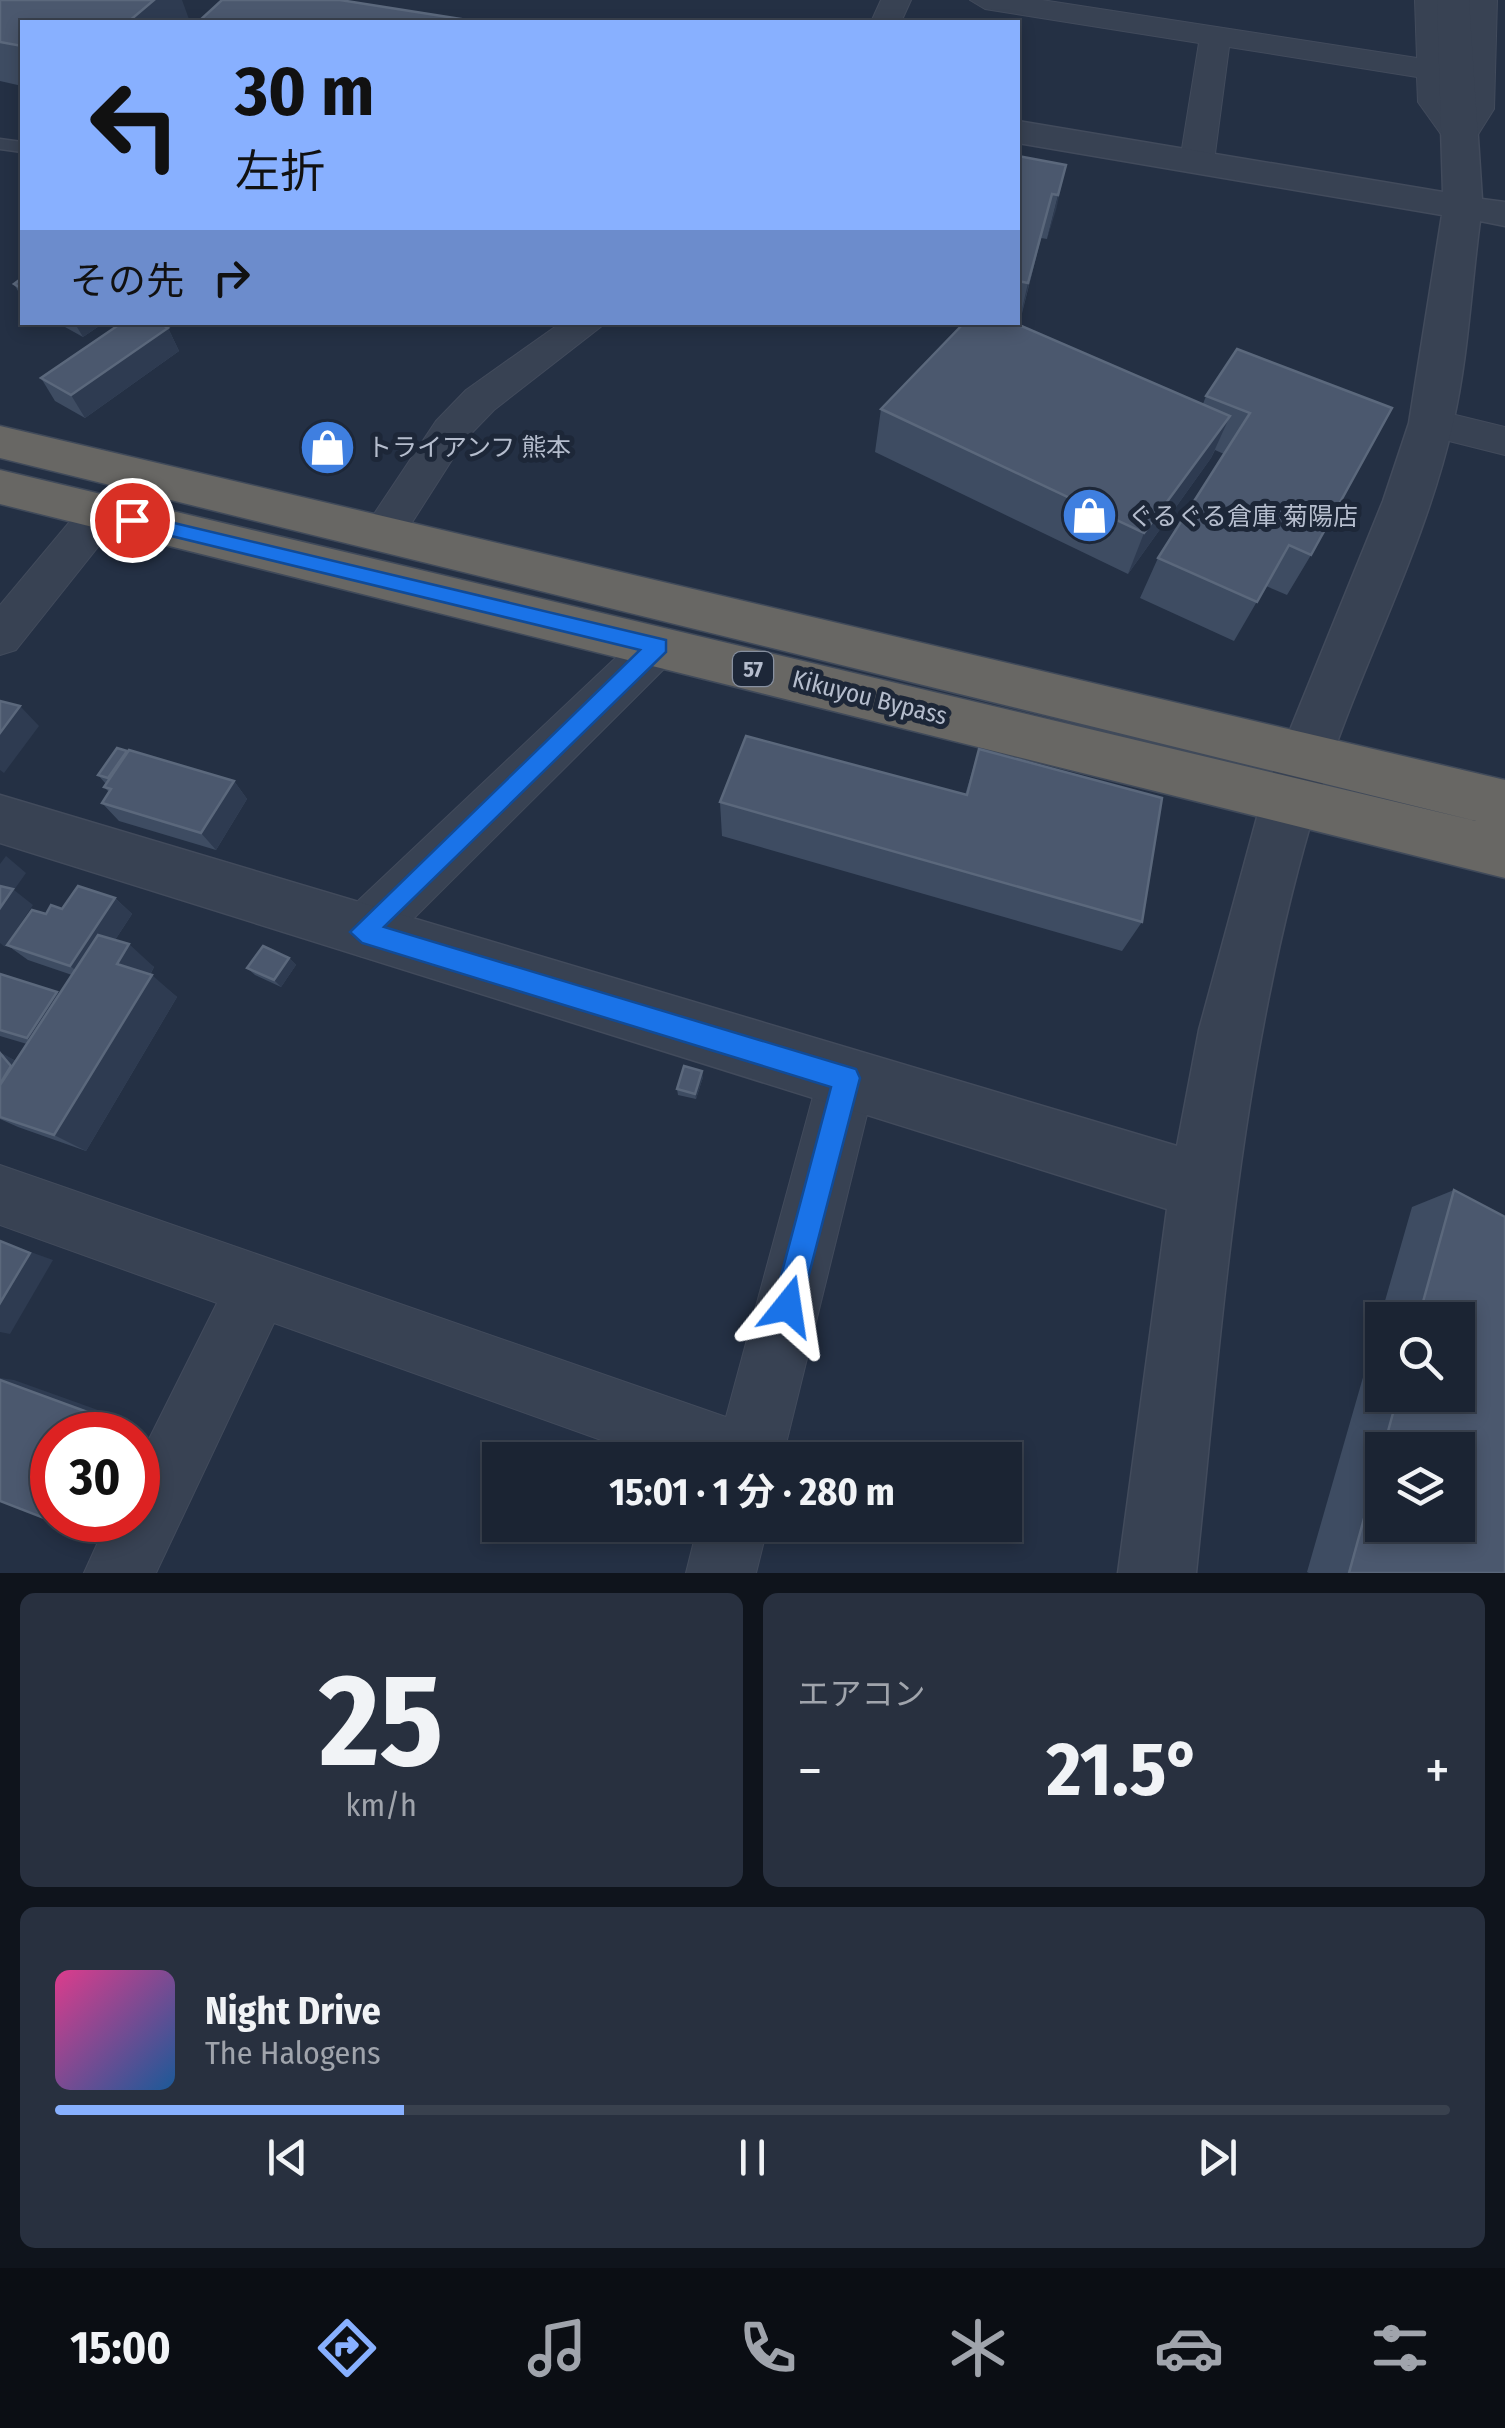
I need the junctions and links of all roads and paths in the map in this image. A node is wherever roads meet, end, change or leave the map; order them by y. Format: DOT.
graph roads {
  1 [pos="984,0"];
  2 [pos="1454,5"];
  3 [pos="1215,38"];
  4 [pos="1432,70"];
  5 [pos="1020,132"];
  6 [pos="1460,137"];
  7 [pos="1197,161"];
  8 [pos="1484,210"];
  9 [pos="584,325"];
  10 [pos="1431,422"];
  11 [pos="1505,441"];
  12 [pos="0,442"];
  13 [pos="0,487"];
  14 [pos="102,512"];
  15 [pos="382,535"];
  16 [pos="0,637"];
  17 [pos="658,646"];
  18 [pos="1298,777"];
  19 [pos="1505,804"];
  20 [pos="0,820"];
  21 [pos="1505,853"];
  22 [pos="362,932"];
  23 [pos="847,1078"];
  24 [pos="1202,1188"];
  25 [pos="0,1195"];
  26 [pos="259,1286"];
  27 [pos="700,1442"];
  28 [pos="752,1442"];
  29 [pos="728,1542"];
  30 [pos="119,1573"];
  31 [pos="722,1573"];
  32 [pos="1158,1573"];
  1 -- 3 [label="street"];
  2 -- 4 [label="street"];
  2 -- 6 [label="street"];
  3 -- 4 [label="street"];
  3 -- 7 [label="street"];
  4 -- 6 [label="street"];
  5 -- 7 [label="street"];
  6 -- 8 [label="street"];
  7 -- 8 [label="street"];
  8 -- 10 [label="street"];
  9 -- 15 [label="street"];
  10 -- 11 [label="street"];
  10 -- 18 [label="street"];
  12 -- 15 [label="highway, Kikuyou Bypass / 57"];
  13 -- 14 [label="highway, Kikuyou Bypass / 57"];
  14 -- 16 [label="street"];
  14 -- 17 [label="highway, Kikuyou Bypass / 57"];
  15 -- 18 [label="highway, Kikuyou Bypass / 57"];
  17 -- 18 [label="highway, Kikuyou Bypass / 57"];
  17 -- 22 [label="street"];
  18 -- 19 [label="highway, Kikuyou Bypass / 57"];
  18 -- 21 [label="highway, Kikuyou Bypass / 57"];
  18 -- 24 [label="street"];
  20 -- 22 [label="street"];
  22 -- 23 [label="street"];
  23 -- 24 [label="street"];
  23 -- 28 [label="street"];
  24 -- 32 [label="street"];
  25 -- 26 [label="street"];
  26 -- 27 [label="street"];
  26 -- 30 [label="street"];
  29 -- 31 [label="street"];
}
